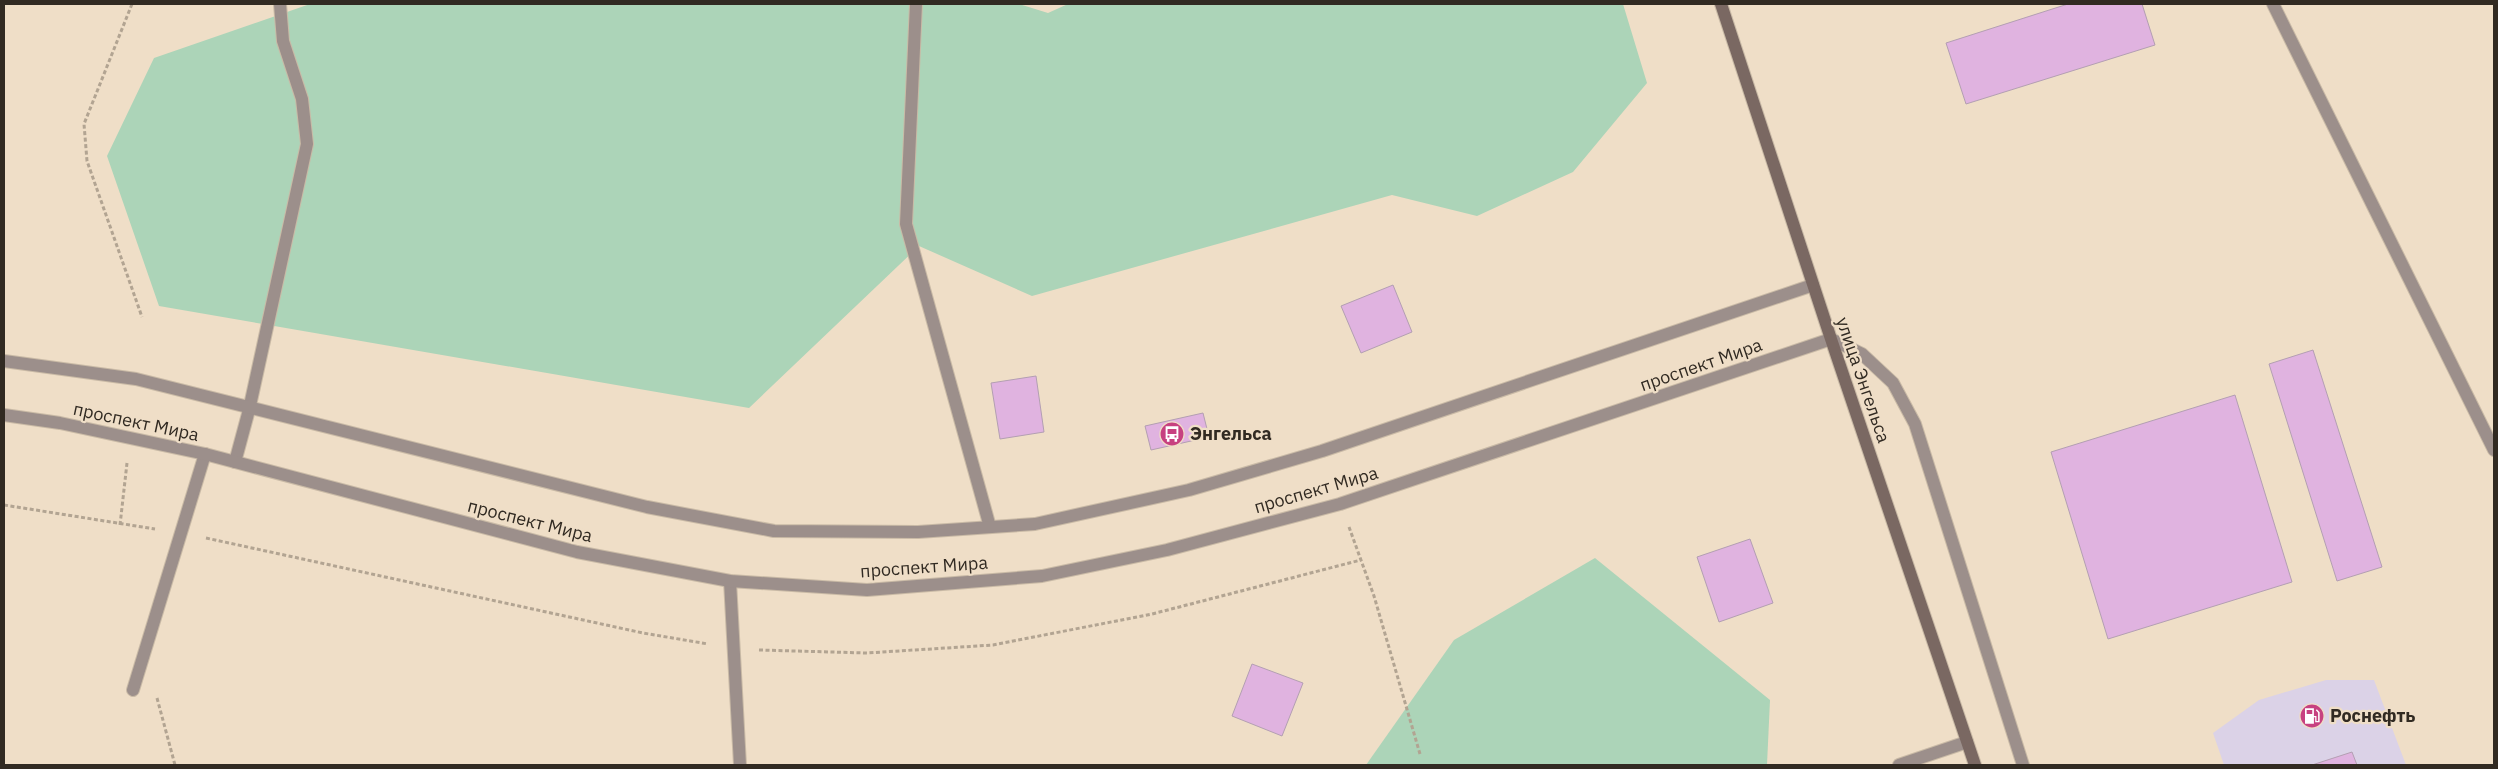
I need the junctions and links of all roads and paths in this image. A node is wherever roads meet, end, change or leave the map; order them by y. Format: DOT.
graph roads {
  1 [pos="132,4"];
  2 [pos="280,4"];
  3 [pos="916,4"];
  4 [pos="1721,4"];
  5 [pos="2273,4"];
  6 [pos="1812,285"];
  7 [pos="142,317"];
  8 [pos="1830,339"];
  9 [pos="4,361"];
  10 [pos="249,410"];
  11 [pos="4,415"];
  12 [pos="2494,450"];
  13 [pos="204,454"];
  14 [pos="128,459"];
  15 [pos="235,462"];
  16 [pos="1340,504"];
  17 [pos="120,525"];
  18 [pos="990,527"];
  19 [pos="730,580"];
  20 [pos="144,652"];
  21 [pos="132,690"];
  22 [pos="1967,742"];
  23 [pos="1420,754"];
  24 [pos="175,765"];
  25 [pos="740,765"];
  26 [pos="1900,765"];
  27 [pos="1975,765"];
  28 [pos="2023,765"];
  1 -- 7 [label="path"];
  2 -- 10 [label="street"];
  3 -- 18 [label="street"];
  4 -- 6 [label="main road, улица Энгельса"];
  5 -- 12 [label="street"];
  6 -- 8 [label="main road, улица Энгельса"];
  6 -- 18 [label="street, проспект Мира"];
  8 -- 16 [label="street, проспект Мира"];
  8 -- 22 [label="main road, улица Энгельса"];
  8 -- 28 [label="street"];
  9 -- 10 [label="street, проспект Мира"];
  10 -- 15 [label="street"];
  10 -- 18 [label="street, проспект Мира"];
  11 -- 13 [label="street, проспект Мира"];
  13 -- 15 [label="street, проспект Мира"];
  13 -- 20 [label="street"];
  14 -- 17 [label="path"];
  15 -- 19 [label="street, проспект Мира"];
  16 -- 19 [label="street, проспект Мира"];
  16 -- 23 [label="path"];
  19 -- 25 [label="street"];
  20 -- 21 [label="street"];
  20 -- 24 [label="path"];
  22 -- 26 [label="street"];
  22 -- 27 [label="main road, улица Энгельса"];
}
